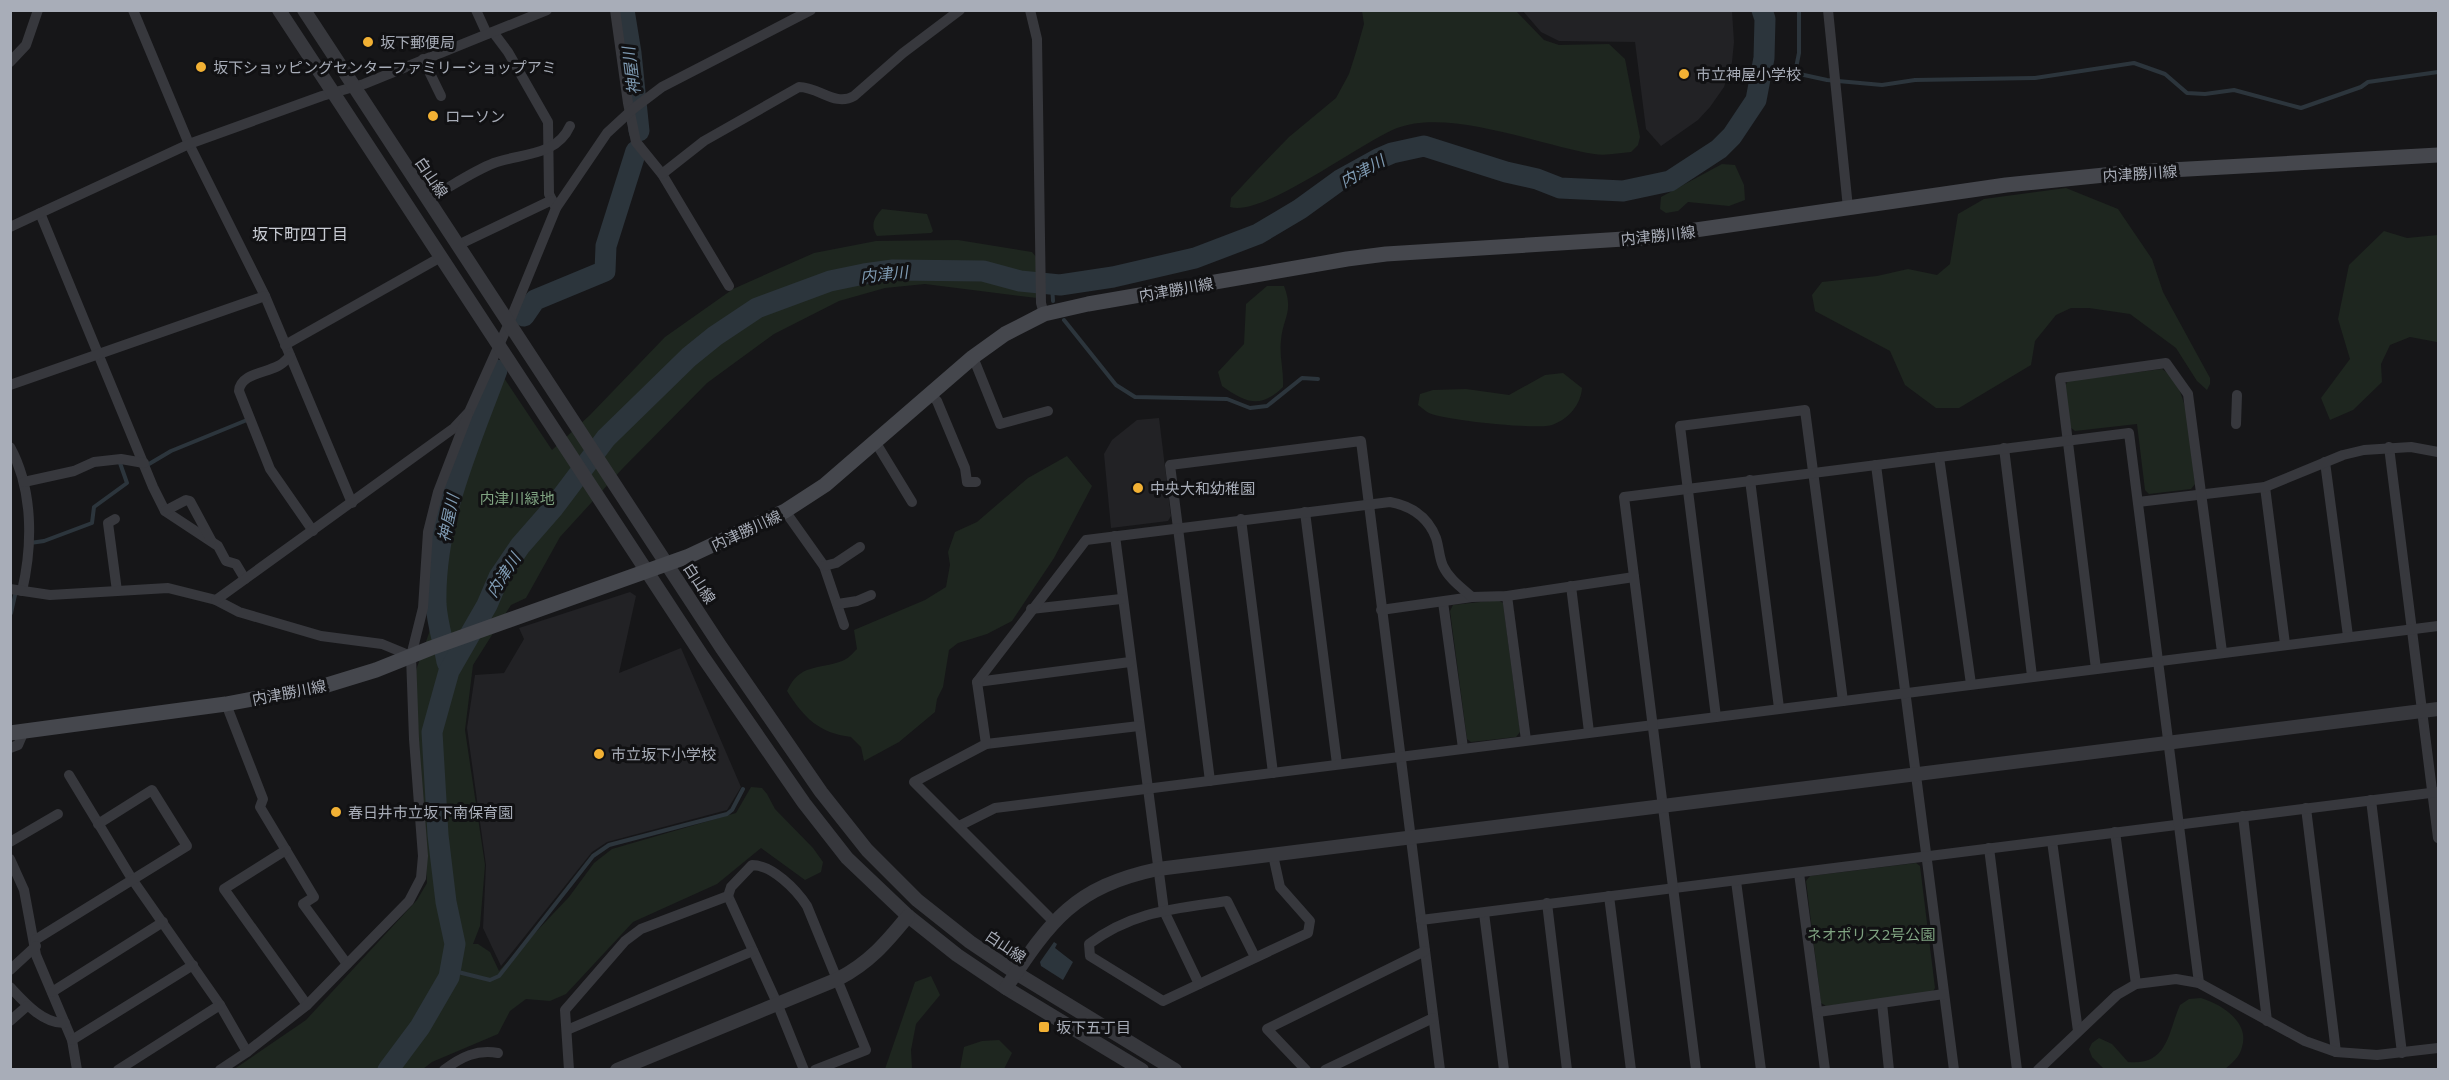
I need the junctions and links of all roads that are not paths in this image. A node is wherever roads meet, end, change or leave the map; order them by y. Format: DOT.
graph roads {
  1 [pos="38,10"];
  2 [pos="133,10"];
  3 [pos="279,10"];
  4 [pos="304,10"];
  5 [pos="476,10"];
  6 [pos="547,10"];
  7 [pos="615,10"];
  8 [pos="811,10"];
  9 [pos="960,10"];
  10 [pos="1030,10"];
  11 [pos="1828,10"];
  12 [pos="490,33"];
  13 [pos="423,59"];
  14 [pos="10,62"];
  15 [pos="353,87"];
  16 [pos="334,93"];
  17 [pos="441,96"];
  18 [pos="635,108"];
  19 [pos="570,126"];
  20 [pos="189,144"];
  21 [pos="550,149"];
  22 [pos="2439,155"];
  23 [pos="662,174"];
  24 [pos="428,200"];
  25 [pos="554,204"];
  26 [pos="1848,208"];
  27 [pos="40,213"];
  28 [pos="10,227"];
  29 [pos="458,245"];
  30 [pos="441,257"];
  31 [pos="729,286"];
  32 [pos="265,296"];
  33 [pos="1044,314"];
  34 [pos="509,323"];
  35 [pos="285,345"];
  36 [pos="499,346"];
  37 [pos="99,353"];
  38 [pos="290,356"];
  39 [pos="973,357"];
  40 [pos="10,385"];
  41 [pos="930,394"];
  42 [pos="2237,395"];
  43 [pos="1048,411"];
  44 [pos="469,412"];
  45 [pos="2236,424"];
  46 [pos="2067,440"];
  47 [pos="876,443"];
  48 [pos="10,447"];
  49 [pos="2389,447"];
  50 [pos="2004,448"];
  51 [pos="2439,452"];
  52 [pos="1939,457"];
  53 [pos="2325,462"];
  54 [pos="144,464"];
  55 [pos="1876,465"];
  56 [pos="1814,472"];
  57 [pos="10,478"];
  58 [pos="23,478"];
  59 [pos="1750,480"];
  60 [pos="976,482"];
  61 [pos="2265,487"];
  62 [pos="1689,488"];
  63 [pos="2202,494"];
  64 [pos="912,502"];
  65 [pos="2138,502"];
  66 [pos="352,503"];
  67 [pos="1368,503"];
  68 [pos="165,511"];
  69 [pos="785,512"];
  70 [pos="1305,512"];
  71 [pos="115,519"];
  72 [pos="1241,519"];
  73 [pos="1178,528"];
  74 [pos="313,531"];
  75 [pos="1115,536"];
  76 [pos="213,543"];
  77 [pos="860,547"];
  78 [pos="668,564"];
  79 [pos="824,567"];
  80 [pos="647,570"];
  81 [pos="1634,577"];
  82 [pos="245,579"];
  83 [pos="1571,586"];
  84 [pos="10,589"];
  85 [pos="22,591"];
  86 [pos="117,591"];
  87 [pos="871,595"];
  88 [pos="1508,596"];
  89 [pos="1472,597"];
  90 [pos="1122,599"];
  91 [pos="216,600"];
  92 [pos="1443,602"];
  93 [pos="838,604"];
  94 [pos="1031,609"];
  95 [pos="1381,610"];
  96 [pos="844,625"];
  97 [pos="2439,626"];
  98 [pos="2413,629"];
  99 [pos="2349,636"];
  100 [pos="2286,644"];
  101 [pos="2222,652"];
  102 [pos="411,656"];
  103 [pos="2158,661"];
  104 [pos="1130,662"];
  105 [pos="2096,669"];
  106 [pos="2032,676"];
  107 [pos="977,682"];
  108 [pos="1971,684"];
  109 [pos="1906,693"];
  110 [pos="1843,700"];
  111 [pos="226,704"];
  112 [pos="1779,708"];
  113 [pos="2439,709"];
  114 [pos="2422,711"];
  115 [pos="1716,717"];
  116 [pos="1653,725"];
  117 [pos="1139,726"];
  118 [pos="17,732"];
  119 [pos="1589,732"];
  120 [pos="1526,740"];
  121 [pos="2169,742"];
  122 [pos="986,744"];
  123 [pos="10,748"];
  124 [pos="1462,748"];
  125 [pos="1400,757"];
  126 [pos="1337,764"];
  127 [pos="1273,772"];
  128 [pos="1917,774"];
  129 [pos="69,775"];
  130 [pos="1210,781"];
  131 [pos="1147,789"];
  132 [pos="2436,792"];
  133 [pos="2371,800"];
  134 [pos="1663,807"];
  135 [pos="2306,808"];
  136 [pos="58,814"];
  137 [pos="2244,816"];
  138 [pos="98,824"];
  139 [pos="2179,824"];
  140 [pos="960,826"];
  141 [pos="2115,832"];
  142 [pos="1410,837"];
  143 [pos="2439,838"];
  144 [pos="2052,841"];
  145 [pos="10,842"];
  146 [pos="1989,848"];
  147 [pos="286,850"];
  148 [pos="1273,855"];
  149 [pos="1927,857"];
  150 [pos="10,859"];
  151 [pos="1158,869"];
  152 [pos="1799,873"];
  153 [pos="132,879"];
  154 [pos="1736,881"];
  155 [pos="1673,888"];
  156 [pos="728,896"];
  157 [pos="1609,896"];
  158 [pos="1547,903"];
  159 [pos="1164,911"];
  160 [pos="1484,913"];
  161 [pos="908,916"];
  162 [pos="1421,920"];
  163 [pos="1053,921"];
  164 [pos="163,922"];
  165 [pos="35,943"];
  166 [pos="753,951"];
  167 [pos="1425,951"];
  168 [pos="1255,957"];
  169 [pos="347,964"];
  170 [pos="193,965"];
  171 [pos="10,970"];
  172 [pos="1016,973"];
  173 [pos="838,979"];
  174 [pos="2199,983"];
  175 [pos="1199,984"];
  176 [pos="2136,984"];
  177 [pos="10,987"];
  178 [pos="1006,988"];
  179 [pos="52,992"];
  180 [pos="1944,994"];
  181 [pos="777,1003"];
  182 [pos="1882,1003"];
  183 [pos="220,1005"];
  184 [pos="307,1005"];
  185 [pos="27,1006"];
  186 [pos="1818,1012"];
  187 [pos="1433,1018"];
  188 [pos="10,1021"];
  189 [pos="2267,1021"];
  190 [pos="65,1023"];
  191 [pos="567,1030"];
  192 [pos="2078,1031"];
  193 [pos="72,1040"];
  194 [pos="2439,1048"];
  195 [pos="247,1052"];
  196 [pos="2336,1052"];
  197 [pos="498,1053"];
  198 [pos="2402,1053"];
  199 [pos="633,1067"];
  200 [pos="2041,1069"];
  201 [pos="77,1070"];
  202 [pos="118,1070"];
  203 [pos="220,1070"];
  204 [pos="444,1070"];
  205 [pos="569,1070"];
  206 [pos="617,1070"];
  207 [pos="804,1070"];
  208 [pos="815,1070"];
  209 [pos="1142,1070"];
  210 [pos="1175,1070"];
  211 [pos="1306,1070"];
  212 [pos="1325,1070"];
  213 [pos="1440,1070"];
  214 [pos="1504,1070"];
  215 [pos="1567,1070"];
  216 [pos="1631,1070"];
  217 [pos="1696,1070"];
  218 [pos="1761,1070"];
  219 [pos="1825,1070"];
  220 [pos="1889,1070"];
  221 [pos="1954,1070"];
  222 [pos="2017,1070"];
  1 -- 14 [label="street"];
  2 -- 20 [label="street"];
  3 -- 16 [label="street"];
  4 -- 15 [label="street, 白山線"];
  5 -- 12 [label="street"];
  6 -- 12 [label="street"];
  7 -- 18 [label="street"];
  8 -- 18 [label="street"];
  9 -- 23 [label="street"];
  10 -- 33 [label="street"];
  11 -- 26 [label="street"];
  12 -- 13 [label="street"];
  12 -- 21 [label="street"];
  13 -- 15 [label="street"];
  13 -- 17 [label="street"];
  15 -- 16 [label="street"];
  15 -- 24 [label="street, 白山線"];
  16 -- 20 [label="street"];
  16 -- 30 [label="street"];
  18 -- 23 [label="street"];
  18 -- 25 [label="street"];
  19 -- 21 [label="street"];
  20 -- 27 [label="street"];
  20 -- 32 [label="street"];
  21 -- 24 [label="street"];
  21 -- 25 [label="street"];
  22 -- 26 [label="main road, 内津勝川線"];
  23 -- 31 [label="street"];
  24 -- 29 [label="street, 白山線"];
  25 -- 29 [label="street"];
  25 -- 34 [label="street"];
  26 -- 33 [label="main road, 内津勝川線"];
  27 -- 28 [label="street"];
  27 -- 37 [label="street"];
  29 -- 34 [label="street, 白山線"];
  30 -- 35 [label="street"];
  30 -- 36 [label="street"];
  32 -- 35 [label="street"];
  32 -- 37 [label="street"];
  33 -- 39 [label="main road, 内津勝川線"];
  34 -- 36 [label="street"];
  34 -- 78 [label="street, 白山線"];
  35 -- 38 [label="street"];
  36 -- 44 [label="street"];
  36 -- 80 [label="street"];
  37 -- 40 [label="street"];
  37 -- 54 [label="street"];
  38 -- 66 [label="street"];
  38 -- 74 [label="street"];
  39 -- 41 [label="main road, 内津勝川線"];
  39 -- 43 [label="street"];
  41 -- 47 [label="main road, 内津勝川線"];
  41 -- 60 [label="street"];
  42 -- 45 [label="street"];
  44 -- 66 [label="street"];
  44 -- 102 [label="street"];
  46 -- 50 [label="street"];
  46 -- 63 [label="street"];
  46 -- 65 [label="street"];
  46 -- 105 [label="street"];
  47 -- 64 [label="street"];
  47 -- 69 [label="main road, 内津勝川線"];
  48 -- 58 [label="street"];
  49 -- 51 [label="street"];
  49 -- 53 [label="street"];
  49 -- 98 [label="street"];
  50 -- 52 [label="street"];
  50 -- 106 [label="street"];
  52 -- 55 [label="street"];
  52 -- 108 [label="street"];
  53 -- 61 [label="street"];
  53 -- 99 [label="street"];
  54 -- 58 [label="street"];
  54 -- 68 [label="street"];
  55 -- 56 [label="street"];
  55 -- 109 [label="street"];
  56 -- 59 [label="street"];
  56 -- 62 [label="street"];
  56 -- 110 [label="street"];
  57 -- 58 [label="street"];
  58 -- 85 [label="street"];
  59 -- 62 [label="street"];
  59 -- 112 [label="street"];
  61 -- 63 [label="street"];
  61 -- 100 [label="street"];
  62 -- 81 [label="street"];
  62 -- 115 [label="street"];
  63 -- 65 [label="street"];
  63 -- 101 [label="street"];
  65 -- 103 [label="street"];
  66 -- 74 [label="street"];
  67 -- 70 [label="street"];
  67 -- 73 [label="street"];
  67 -- 89 [label="street"];
  67 -- 95 [label="street"];
  68 -- 76 [label="street"];
  68 -- 76 [label="street"];
  69 -- 78 [label="main road, 内津勝川線"];
  69 -- 79 [label="street"];
  70 -- 72 [label="street"];
  70 -- 126 [label="street"];
  71 -- 86 [label="street"];
  72 -- 73 [label="street"];
  72 -- 127 [label="street"];
  73 -- 75 [label="street"];
  73 -- 130 [label="street"];
  74 -- 82 [label="street"];
  75 -- 90 [label="street"];
  75 -- 94 [label="street"];
  76 -- 82 [label="street"];
  77 -- 79 [label="street"];
  78 -- 80 [label="main road, 内津勝川線"];
  78 -- 172 [label="street, 白山線"];
  79 -- 93 [label="street"];
  80 -- 102 [label="main road, 内津勝川線"];
  80 -- 161 [label="street"];
  81 -- 83 [label="street"];
  81 -- 116 [label="street"];
  82 -- 91 [label="street"];
  83 -- 88 [label="street"];
  83 -- 119 [label="street"];
  84 -- 85 [label="street"];
  85 -- 86 [label="street"];
  86 -- 91 [label="street"];
  87 -- 93 [label="street"];
  88 -- 89 [label="street"];
  88 -- 120 [label="street"];
  89 -- 92 [label="street"];
  90 -- 94 [label="street"];
  90 -- 104 [label="street"];
  91 -- 102 [label="street"];
  92 -- 95 [label="street"];
  92 -- 124 [label="street"];
  93 -- 96 [label="street"];
  94 -- 107 [label="street"];
  95 -- 125 [label="street"];
  97 -- 98 [label="street"];
  98 -- 99 [label="street"];
  98 -- 114 [label="street"];
  99 -- 100 [label="street"];
  100 -- 101 [label="street"];
  101 -- 103 [label="street"];
  102 -- 111 [label="main road, 内津勝川線"];
  102 -- 169 [label="street"];
  103 -- 105 [label="street"];
  103 -- 121 [label="street"];
  104 -- 107 [label="street"];
  104 -- 117 [label="street"];
  105 -- 106 [label="street"];
  106 -- 108 [label="street"];
  107 -- 122 [label="street"];
  108 -- 109 [label="street"];
  109 -- 110 [label="street"];
  109 -- 128 [label="street"];
  110 -- 112 [label="street"];
  111 -- 118 [label="main road, 内津勝川線"];
  111 -- 147 [label="street"];
  112 -- 115 [label="street"];
  113 -- 114 [label="street"];
  114 -- 121 [label="street"];
  114 -- 132 [label="street"];
  115 -- 116 [label="street"];
  116 -- 119 [label="street"];
  116 -- 134 [label="street"];
  117 -- 122 [label="street"];
  117 -- 131 [label="street"];
  118 -- 123 [label="street"];
  119 -- 120 [label="street"];
  120 -- 124 [label="street"];
  121 -- 128 [label="street"];
  121 -- 139 [label="street"];
  122 -- 140 [label="street"];
  124 -- 125 [label="street"];
  125 -- 126 [label="street"];
  125 -- 142 [label="street"];
  126 -- 127 [label="street"];
  127 -- 130 [label="street"];
  128 -- 134 [label="street"];
  128 -- 149 [label="street"];
  129 -- 138 [label="street"];
  130 -- 131 [label="street"];
  131 -- 140 [label="street"];
  131 -- 151 [label="street"];
  132 -- 133 [label="street"];
  132 -- 143 [label="street"];
  133 -- 135 [label="street"];
  133 -- 198 [label="street"];
  134 -- 142 [label="street"];
  134 -- 155 [label="street"];
  135 -- 137 [label="street"];
  135 -- 196 [label="street"];
  136 -- 145 [label="street"];
  137 -- 139 [label="street"];
  137 -- 189 [label="street"];
  138 -- 153 [label="street"];
  138 -- 153 [label="street"];
  139 -- 141 [label="street"];
  139 -- 174 [label="street"];
  140 -- 163 [label="street"];
  141 -- 144 [label="street"];
  141 -- 176 [label="street"];
  142 -- 148 [label="street"];
  142 -- 162 [label="street"];
  144 -- 146 [label="street"];
  144 -- 192 [label="street"];
  146 -- 149 [label="street"];
  146 -- 222 [label="street"];
  147 -- 169 [label="street"];
  147 -- 184 [label="street"];
  148 -- 151 [label="street"];
  148 -- 168 [label="street"];
  149 -- 152 [label="street"];
  149 -- 180 [label="street"];
  150 -- 165 [label="street"];
  151 -- 159 [label="street"];
  151 -- 163 [label="street"];
  152 -- 154 [label="street"];
  152 -- 186 [label="street"];
  153 -- 164 [label="street"];
  153 -- 165 [label="street"];
  154 -- 155 [label="street"];
  154 -- 218 [label="street"];
  155 -- 157 [label="street"];
  155 -- 217 [label="street"];
  156 -- 166 [label="street"];
  156 -- 173 [label="street"];
  156 -- 191 [label="street"];
  157 -- 158 [label="street"];
  157 -- 216 [label="street"];
  158 -- 160 [label="street"];
  158 -- 215 [label="street"];
  159 -- 168 [label="street"];
  159 -- 175 [label="street"];
  159 -- 175 [label="street"];
  160 -- 162 [label="street"];
  160 -- 214 [label="street"];
  161 -- 173 [label="street"];
  161 -- 178 [label="street"];
  162 -- 167 [label="street"];
  163 -- 172 [label="street"];
  164 -- 170 [label="street"];
  164 -- 179 [label="street"];
  165 -- 171 [label="street"];
  165 -- 179 [label="street"];
  166 -- 181 [label="street"];
  166 -- 191 [label="street"];
  167 -- 187 [label="street"];
  167 -- 211 [label="street"];
  168 -- 175 [label="street"];
  169 -- 184 [label="street"];
  170 -- 183 [label="street"];
  170 -- 193 [label="street"];
  172 -- 178 [label="street"];
  172 -- 210 [label="street, 白山線"];
  173 -- 181 [label="street"];
  173 -- 208 [label="street"];
  174 -- 176 [label="street"];
  174 -- 189 [label="street"];
  176 -- 192 [label="street"];
  177 -- 185 [label="street"];
  178 -- 209 [label="street"];
  179 -- 190 [label="street"];
  180 -- 182 [label="street"];
  180 -- 221 [label="street"];
  181 -- 199 [label="street"];
  181 -- 207 [label="street"];
  182 -- 186 [label="street"];
  182 -- 220 [label="street"];
  183 -- 195 [label="street"];
  183 -- 202 [label="street"];
  184 -- 195 [label="street"];
  185 -- 188 [label="street"];
  185 -- 190 [label="street"];
  186 -- 219 [label="street"];
  187 -- 212 [label="street"];
  187 -- 213 [label="street"];
  189 -- 196 [label="street"];
  190 -- 193 [label="street"];
  191 -- 205 [label="street"];
  192 -- 200 [label="street"];
  193 -- 201 [label="street"];
  194 -- 198 [label="street"];
  195 -- 203 [label="street"];
  196 -- 198 [label="street"];
  197 -- 204 [label="street"];
  199 -- 206 [label="street"];
}
